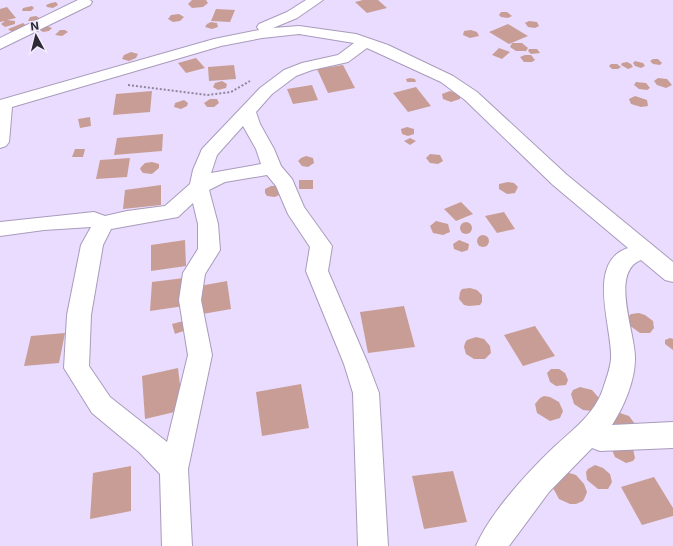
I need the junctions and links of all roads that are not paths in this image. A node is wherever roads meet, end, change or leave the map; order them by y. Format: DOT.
graph roads {
  1 [pos="316,0"];
  2 [pos="84,2"];
  3 [pos="239,38"];
  4 [pos="365,42"];
  5 [pos="0,44"];
  6 [pos="2,104"];
  7 [pos="247,110"];
  8 [pos="0,142"];
  9 [pos="272,168"];
  10 [pos="199,187"];
  11 [pos="103,224"];
  12 [pos="0,229"];
  13 [pos="645,250"];
  14 [pos="673,274"];
  15 [pos="589,434"];
  16 [pos="673,435"];
  17 [pos="174,469"];
  18 [pos="177,546"];
  19 [pos="373,546"];
  20 [pos="491,546"];
  1 -- 3 [label="street"];
  2 -- 5 [label="street"];
  3 -- 4 [label="street"];
  3 -- 6 [label="street"];
  4 -- 7 [label="street"];
  4 -- 13 [label="street"];
  6 -- 8 [label="street"];
  7 -- 9 [label="street"];
  7 -- 10 [label="street"];
  9 -- 10 [label="street"];
  9 -- 19 [label="street"];
  10 -- 11 [label="street"];
  10 -- 17 [label="street"];
  11 -- 12 [label="street"];
  11 -- 17 [label="street"];
  13 -- 14 [label="street"];
  13 -- 15 [label="street"];
  15 -- 16 [label="street"];
  15 -- 20 [label="street"];
  17 -- 18 [label="street"];
}
